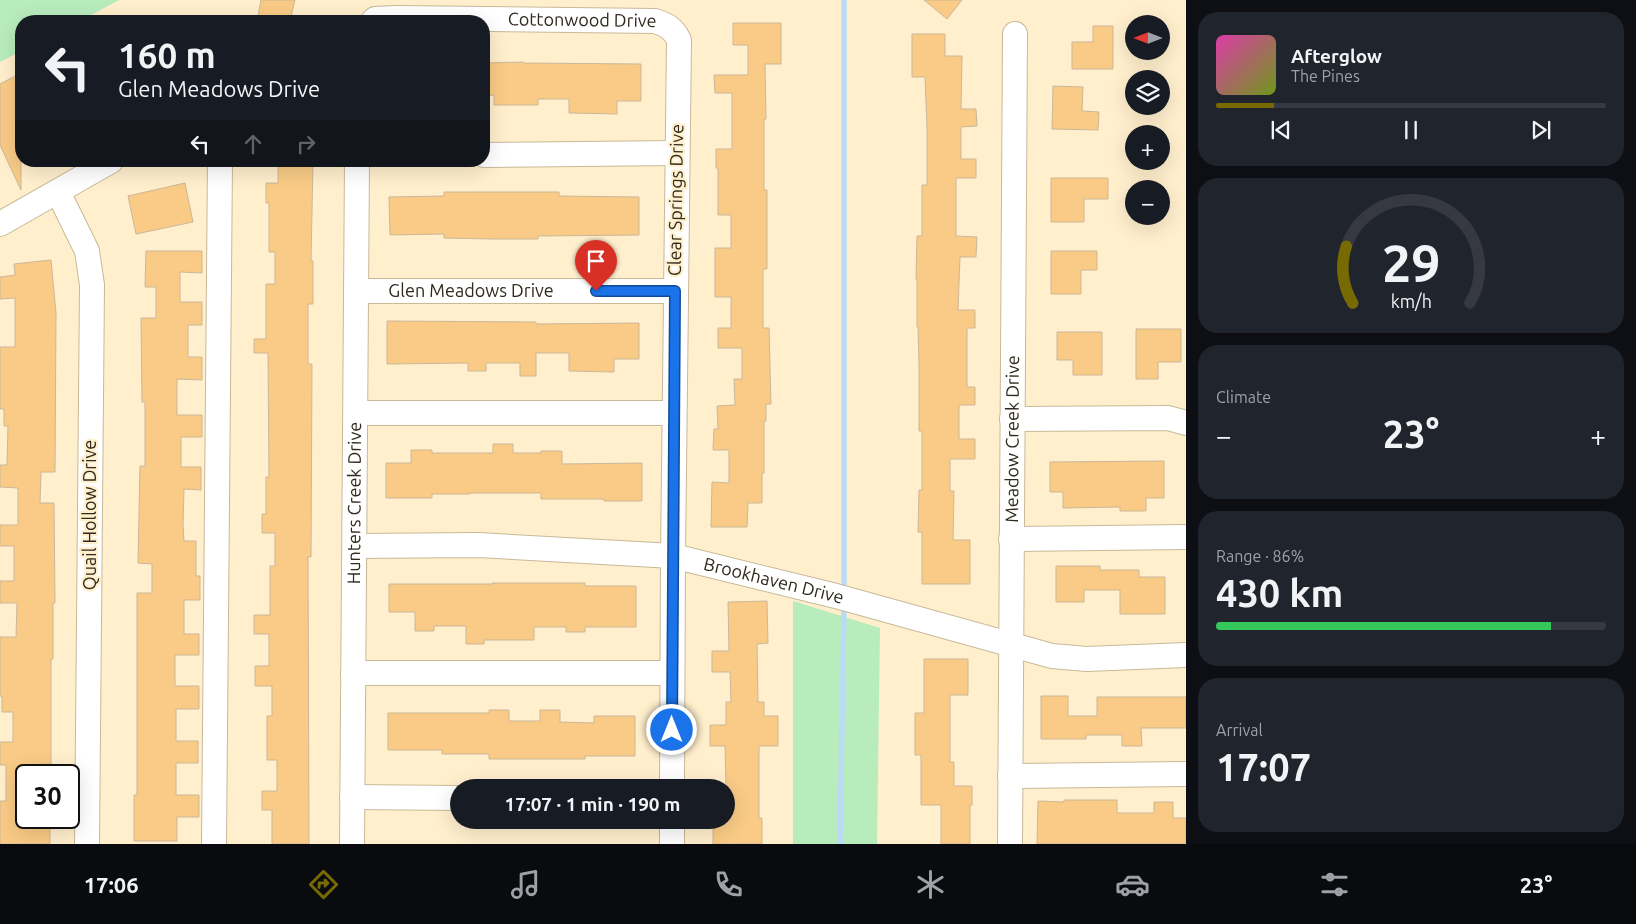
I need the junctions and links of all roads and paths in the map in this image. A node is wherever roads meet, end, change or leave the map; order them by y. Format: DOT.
graph roads {
  1 [pos="490,20"];
  2 [pos="675,33"];
  3 [pos="1015,34"];
  4 [pos="677,154"];
  5 [pos="490,155"];
  6 [pos="101,167"];
  7 [pos="220,167"];
  8 [pos="357,167"];
  9 [pos="58,192"];
  10 [pos="0,224"];
  11 [pos="356,291"];
  12 [pos="675,291"];
  13 [pos="356,413"];
  14 [pos="674,413"];
  15 [pos="1012,419"];
  16 [pos="1186,423"];
  17 [pos="1186,537"];
  18 [pos="1011,539"];
  19 [pos="355,546"];
  20 [pos="673,556"];
  21 [pos="1010,645"];
  22 [pos="1186,655"];
  23 [pos="354,673"];
  24 [pos="672,673"];
  25 [pos="1186,774"];
  26 [pos="1010,776"];
  27 [pos="672,779"];
  28 [pos="352,797"];
  29 [pos="450,798"];
  30 [pos="672,829"];
  31 [pos="87,844"];
  32 [pos="214,844"];
  33 [pos="352,844"];
  34 [pos="672,844"];
  35 [pos="1010,844"];
  1 -- 2 [label="street, Cottonwood Drive"];
  2 -- 4 [label="street, Clear Springs Drive"];
  3 -- 15 [label="street, Meadow Creek Drive"];
  4 -- 5 [label="street"];
  4 -- 12 [label="street, Clear Springs Drive"];
  6 -- 9 [label="street"];
  7 -- 32 [label="street"];
  8 -- 11 [label="street, Hunters Creek Drive"];
  9 -- 10 [label="street"];
  9 -- 31 [label="street, Quail Hollow Drive"];
  11 -- 12 [label="street, Glen Meadows Drive"];
  11 -- 13 [label="street, Hunters Creek Drive"];
  12 -- 14 [label="street, Clear Springs Drive"];
  13 -- 14 [label="street"];
  13 -- 19 [label="street, Hunters Creek Drive"];
  14 -- 20 [label="street, Clear Springs Drive"];
  15 -- 16 [label="street"];
  15 -- 18 [label="street, Meadow Creek Drive"];
  17 -- 18 [label="street"];
  18 -- 21 [label="street, Meadow Creek Drive"];
  19 -- 20 [label="street, Brookhaven Drive"];
  19 -- 23 [label="street, Hunters Creek Drive"];
  20 -- 21 [label="street, Brookhaven Drive"];
  20 -- 24 [label="street, Clear Springs Drive"];
  21 -- 22 [label="street, Brookhaven Drive"];
  21 -- 26 [label="street, Meadow Creek Drive"];
  23 -- 24 [label="street"];
  23 -- 28 [label="street, Hunters Creek Drive"];
  24 -- 27 [label="street, Clear Springs Drive"];
  25 -- 26 [label="street"];
  26 -- 35 [label="street, Meadow Creek Drive"];
  28 -- 29 [label="street"];
  28 -- 33 [label="street, Hunters Creek Drive"];
  30 -- 34 [label="street"];
}
